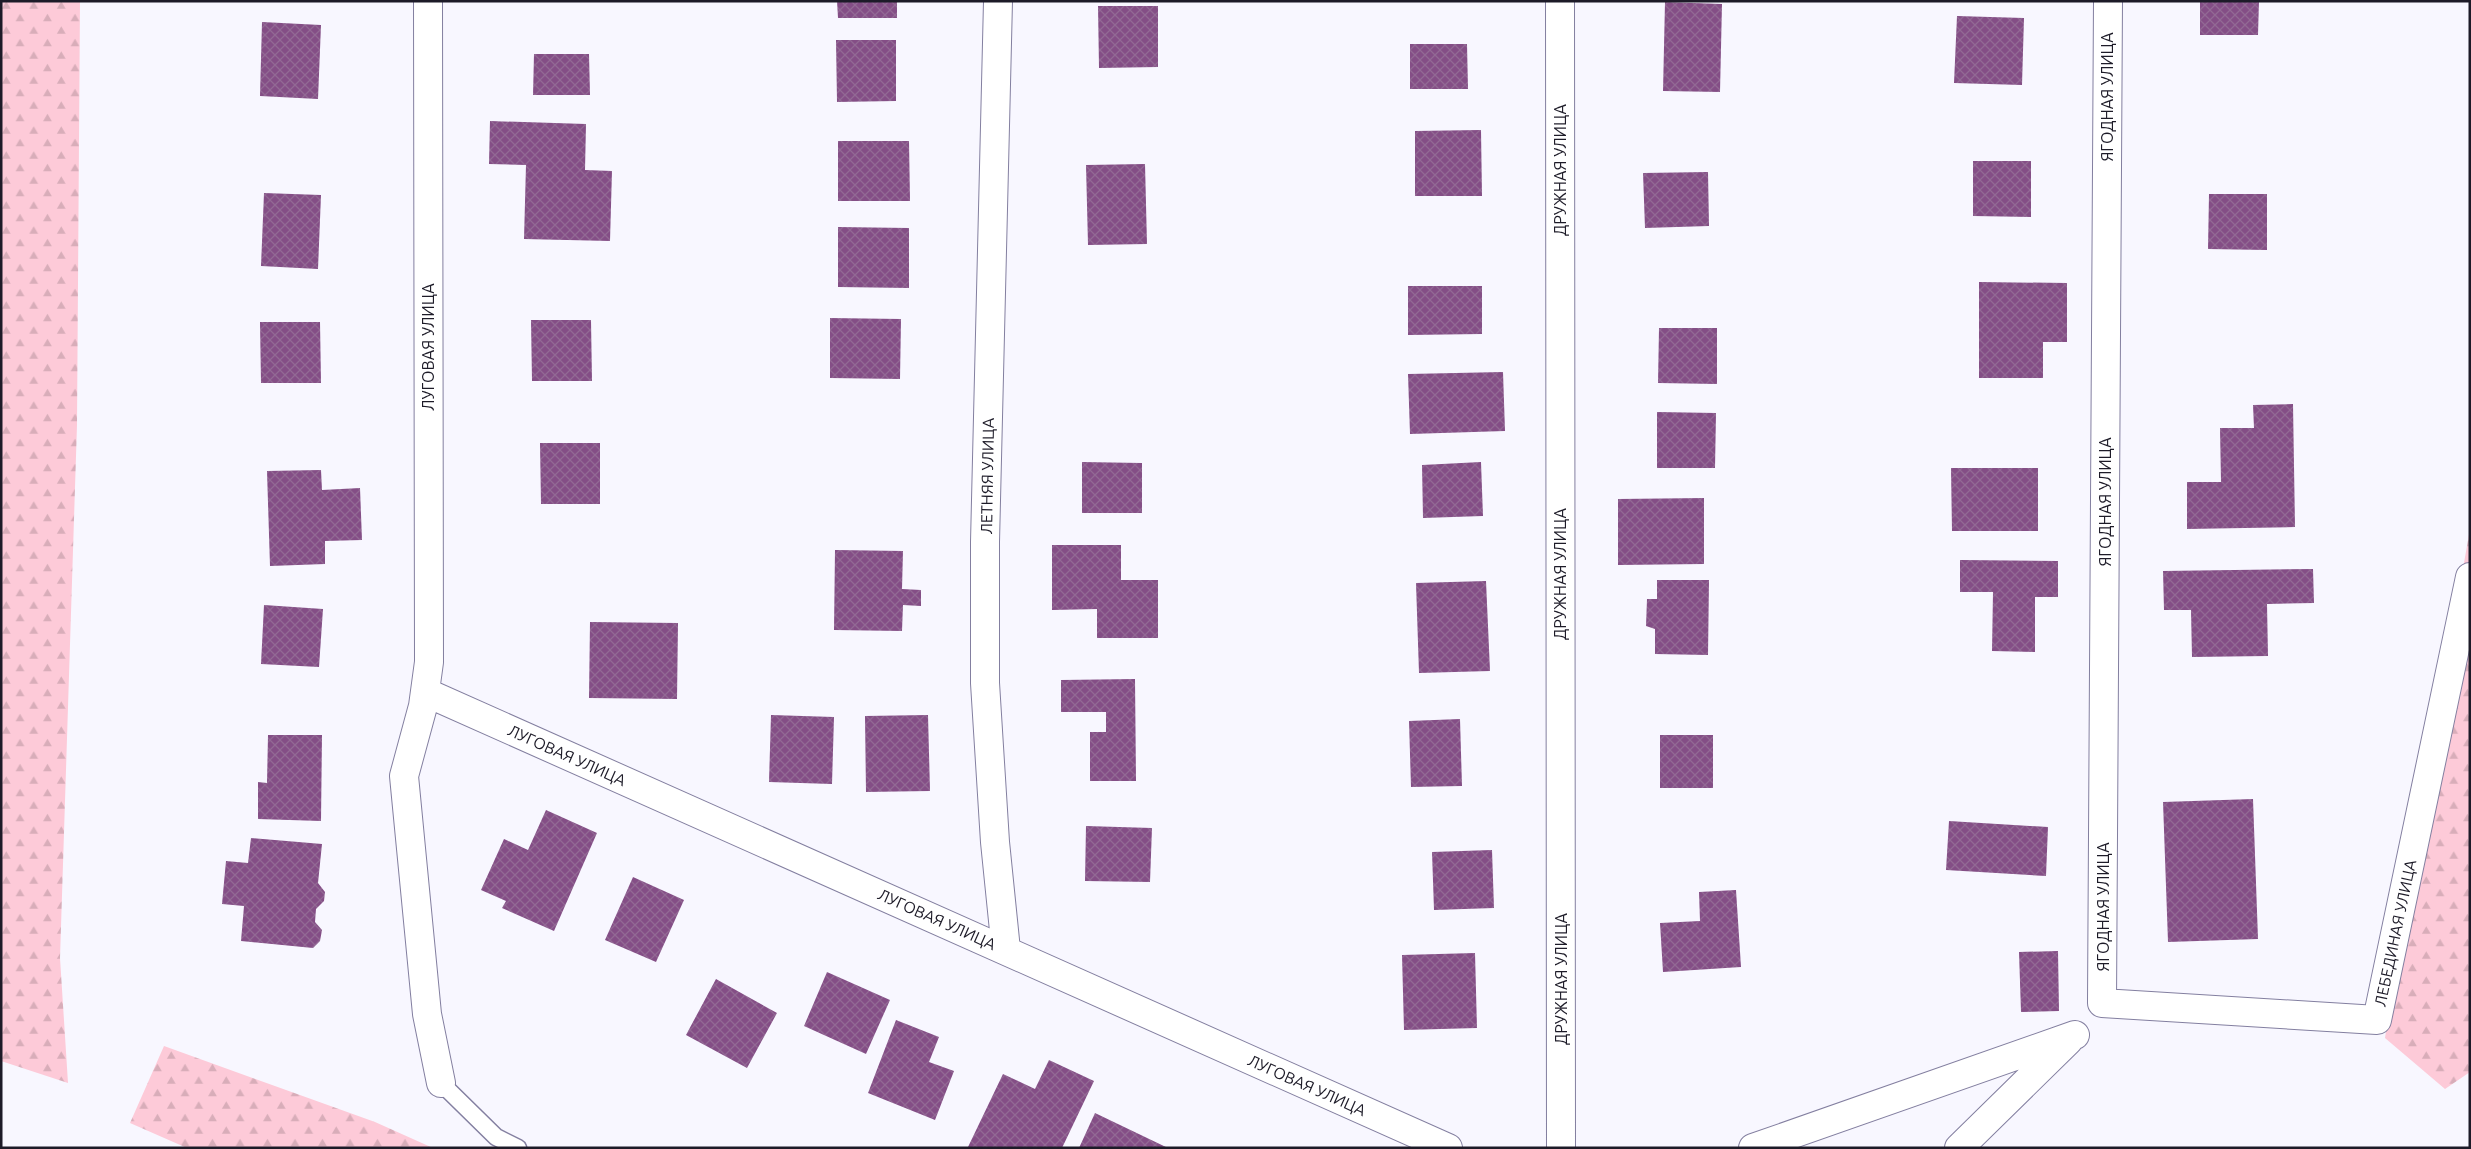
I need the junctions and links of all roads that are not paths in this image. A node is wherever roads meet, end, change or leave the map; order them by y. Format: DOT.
graph roads {
  1 [pos="428,1"];
  2 [pos="998,1"];
  3 [pos="1560,1"];
  4 [pos="2108,1"];
  5 [pos="2470,578"];
  6 [pos="426,692"];
  7 [pos="1006,950"];
  8 [pos="2102,1003"];
  9 [pos="441,1083"];
  10 [pos="518,1148"];
  11 [pos="1448,1148"];
  12 [pos="1561,1148"];
  13 [pos="1753,1148"];
  14 [pos="1960,1148"];
  1 -- 6 [label="street, ЛУГОВАЯ УЛИЦА"];
  2 -- 7 [label="street, ЛЕТНЯЯ УЛИЦА"];
  3 -- 12 [label="street, ДРУЖНАЯ УЛИЦА"];
  4 -- 8 [label="street, ЯГОДНАЯ УЛИЦА"];
  5 -- 8 [label="street, ЛЕБЕДИНАЯ УЛИЦА"];
  6 -- 7 [label="street, ЛУГОВАЯ УЛИЦА"];
  6 -- 9 [label="street, ЛУГОВАЯ УЛИЦА"];
  7 -- 11 [label="street, ЛУГОВАЯ УЛИЦА"];
  9 -- 10 [label="lane"];
  13 -- 14 [label="street"];
}
